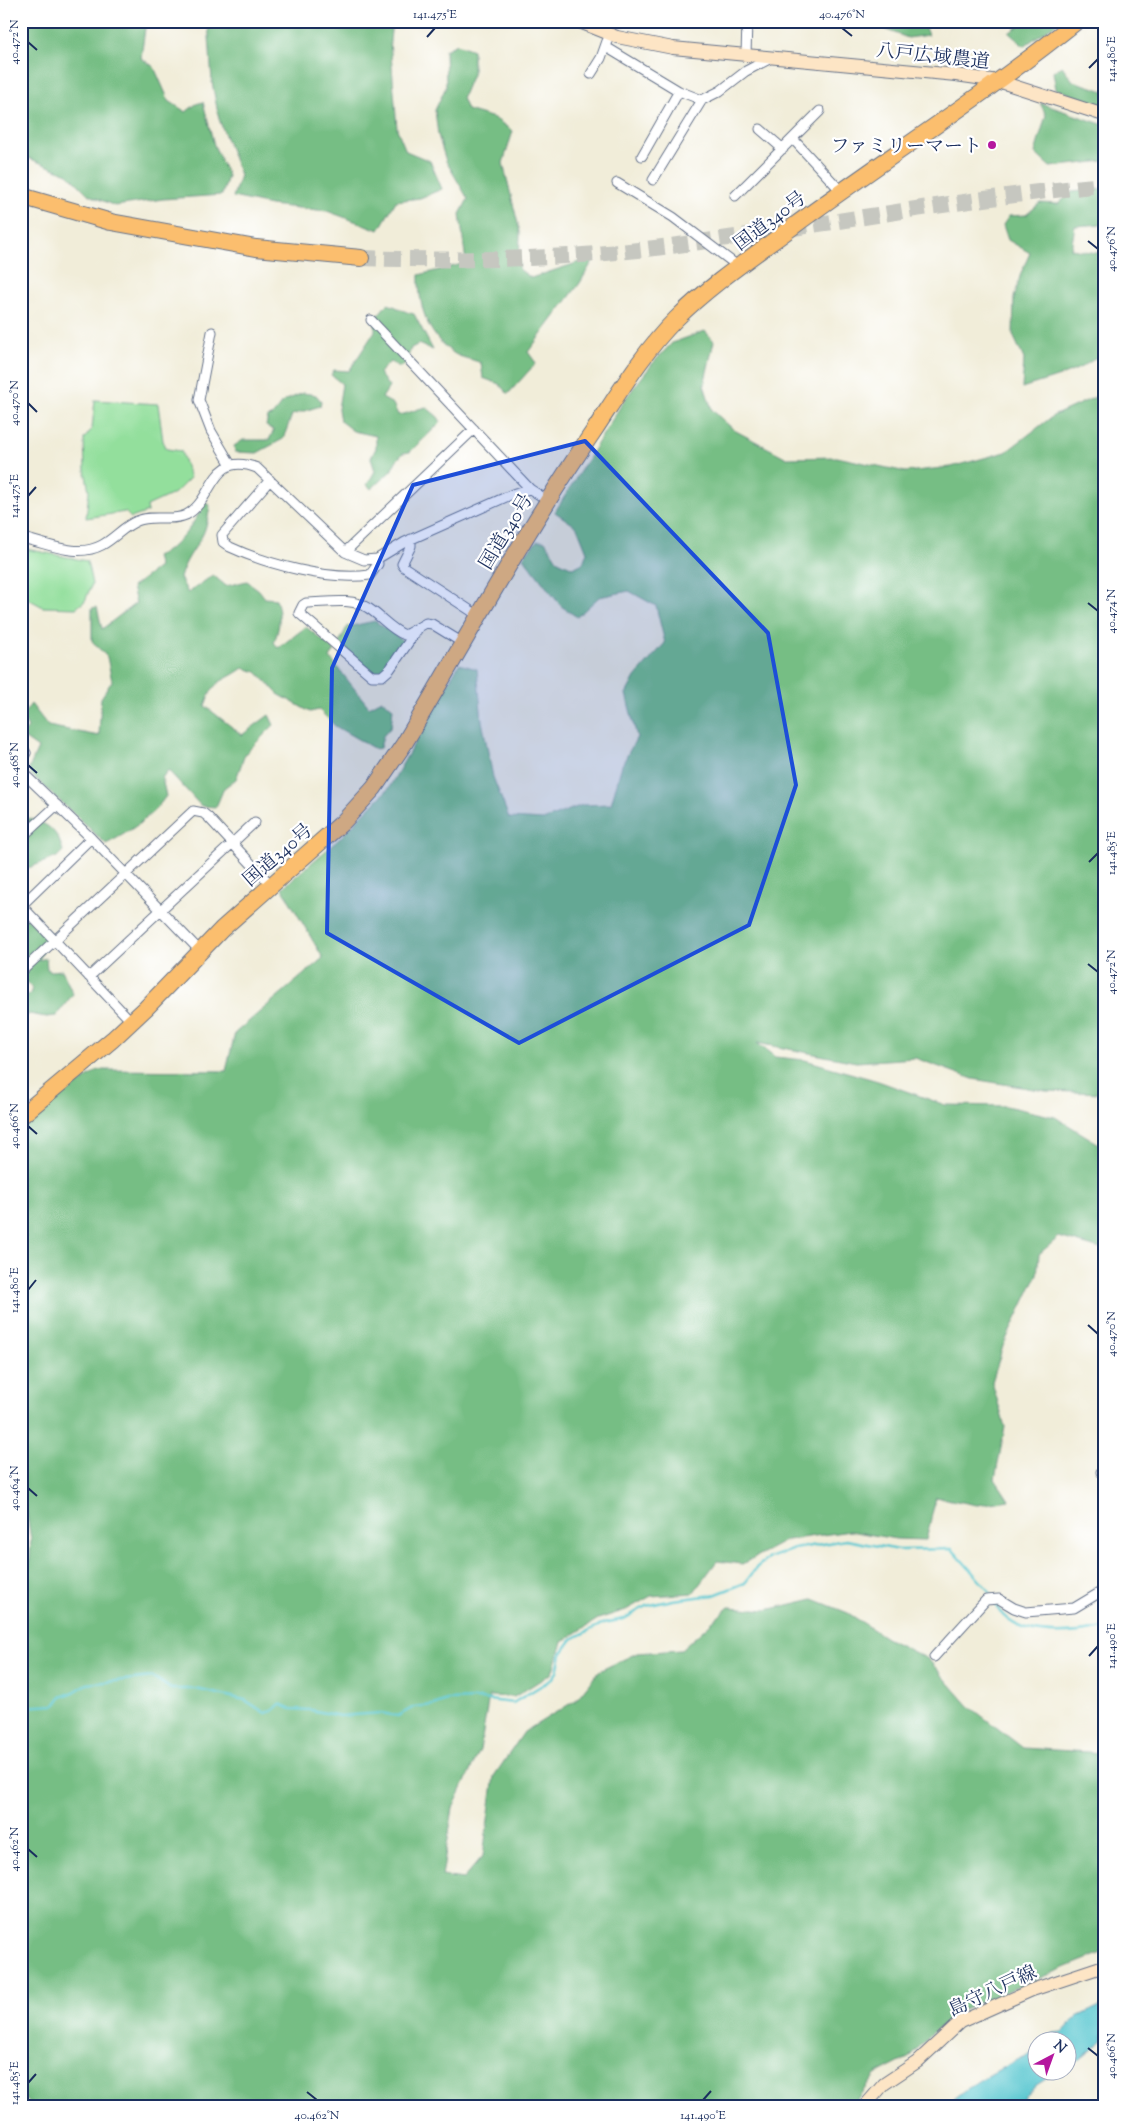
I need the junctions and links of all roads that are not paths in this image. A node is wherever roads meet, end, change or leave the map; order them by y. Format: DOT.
graph roads {
  1 [pos="577,21"];
  2 [pos="747,21"];
  3 [pos="1078,21"];
  4 [pos="609,34"];
  5 [pos="606,47"];
  6 [pos="746,55"];
  7 [pos="774,57"];
  8 [pos="591,74"];
  9 [pos="998,82"];
  10 [pos="679,91"];
  11 [pos="702,100"];
  12 [pos="820,111"];
  13 [pos="1104,115"];
  14 [pos="760,129"];
  15 [pos="793,138"];
  16 [pos="783,148"];
  17 [pos="642,156"];
  18 [pos="653,180"];
  19 [pos="617,183"];
  20 [pos="841,191"];
  21 [pos="21,196"];
  22 [pos="735,196"];
  23 [pos="361,258"];
  24 [pos="739,267"];
  25 [pos="371,320"];
  26 [pos="212,332"];
  27 [pos="474,429"];
  28 [pos="231,465"];
  29 [pos="270,480"];
  30 [pos="530,489"];
  31 [pos="547,500"];
  32 [pos="21,538"];
  33 [pos="411,539"];
  34 [pos="345,552"];
  35 [pos="377,559"];
  36 [pos="479,616"];
  37 [pos="420,627"];
  38 [pos="463,643"];
  39 [pos="21,745"];
  40 [pos="21,760"];
  41 [pos="21,772"];
  42 [pos="57,805"];
  43 [pos="255,822"];
  44 [pos="21,838"];
  45 [pos="91,838"];
  46 [pos="232,844"];
  47 [pos="126,874"];
  48 [pos="271,885"];
  49 [pos="21,905"];
  50 [pos="160,912"];
  51 [pos="56,941"];
  52 [pos="200,951"];
  53 [pos="21,972"];
  54 [pos="89,977"];
  55 [pos="132,1022"];
  56 [pos="21,1116"];
  57 [pos="1104,1590"];
  58 [pos="934,1657"];
  59 [pos="1104,1966"];
  60 [pos="864,2107"];
  1 -- 4 [label="street, 八戸広域農道"];
  2 -- 6 [label="street"];
  3 -- 9 [label="highway, 国道340号"];
  4 -- 5 [label="street"];
  4 -- 6 [label="street, 八戸広域農道"];
  5 -- 8 [label="street"];
  5 -- 10 [label="street"];
  6 -- 7 [label="street, 八戸広域農道"];
  7 -- 9 [label="street, 八戸広域農道"];
  7 -- 11 [label="street"];
  9 -- 13 [label="street, 八戸広域農道"];
  9 -- 20 [label="highway, 国道340号"];
  10 -- 11 [label="street"];
  10 -- 17 [label="street"];
  11 -- 18 [label="street"];
  12 -- 15 [label="street"];
  14 -- 16 [label="street"];
  15 -- 16 [label="street"];
  15 -- 20 [label="street"];
  16 -- 22 [label="street"];
  19 -- 24 [label="street"];
  20 -- 24 [label="highway, 国道340号"];
  21 -- 23 [label="highway"];
  24 -- 31 [label="highway, 国道340号"];
  25 -- 27 [label="street"];
  26 -- 28 [label="street"];
  27 -- 30 [label="street"];
  27 -- 34 [label="street"];
  28 -- 29 [label="street"];
  28 -- 32 [label="street"];
  29 -- 34 [label="street"];
  29 -- 35 [label="street"];
  30 -- 31 [label="street"];
  30 -- 33 [label="street"];
  31 -- 36 [label="highway, 国道340号"];
  33 -- 35 [label="street"];
  33 -- 36 [label="street"];
  34 -- 35 [label="street"];
  36 -- 38 [label="highway, 国道340号"];
  37 -- 37 [label="street"];
  37 -- 38 [label="street"];
  38 -- 48 [label="highway, 国道340号"];
  39 -- 40 [label="street"];
  41 -- 42 [label="street"];
  42 -- 44 [label="street"];
  42 -- 45 [label="street"];
  43 -- 46 [label="street"];
  45 -- 47 [label="street"];
  45 -- 49 [label="street"];
  46 -- 47 [label="street"];
  46 -- 48 [label="street"];
  46 -- 50 [label="street"];
  47 -- 50 [label="street"];
  47 -- 51 [label="street"];
  48 -- 52 [label="highway, 国道340号"];
  49 -- 51 [label="street"];
  50 -- 52 [label="street"];
  50 -- 54 [label="street"];
  51 -- 53 [label="street"];
  51 -- 54 [label="street"];
  52 -- 55 [label="highway, 国道340号"];
  54 -- 55 [label="street"];
  55 -- 56 [label="highway, 国道340号"];
  57 -- 58 [label="street"];
  59 -- 60 [label="street, 島守八戸線"];
}
